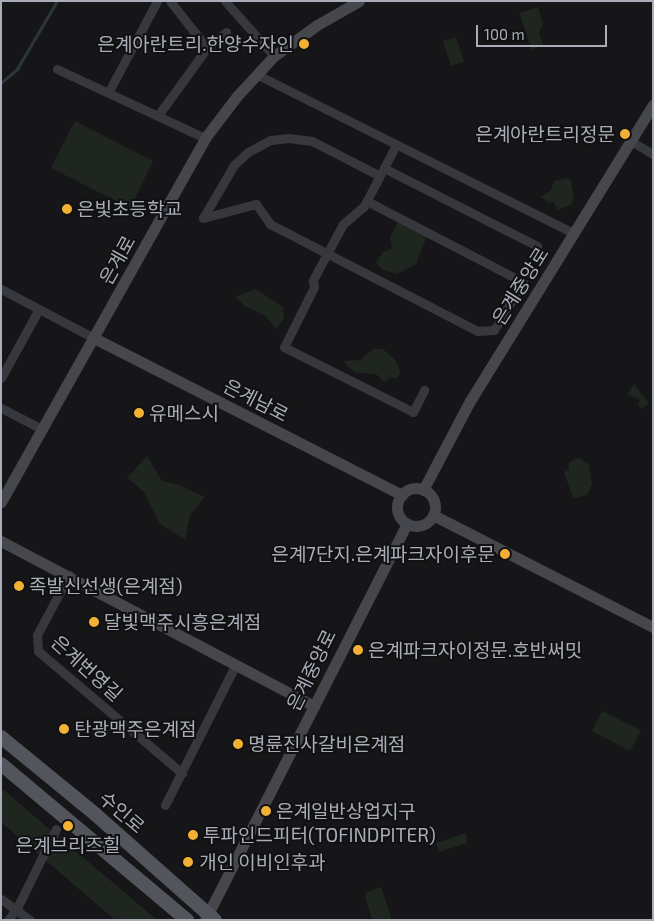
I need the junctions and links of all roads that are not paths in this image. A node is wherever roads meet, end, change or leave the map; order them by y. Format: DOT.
graph roads {
  1 [pos="157,1"];
  2 [pos="170,1"];
  3 [pos="224,1"];
  4 [pos="359,1"];
  5 [pos="226,32"];
  6 [pos="207,48"];
  7 [pos="274,56"];
  8 [pos="58,68"];
  9 [pos="256,74"];
  10 [pos="109,91"];
  11 [pos="653,105"];
  12 [pos="159,114"];
  13 [pos="205,138"];
  14 [pos="631,141"];
  15 [pos="396,145"];
  16 [pos="653,154"];
  17 [pos="382,172"];
  18 [pos="367,201"];
  19 [pos="574,233"];
  20 [pos="537,246"];
  21 [pos="328,254"];
  22 [pos="1,289"];
  23 [pos="39,309"];
  24 [pos="94,338"];
  25 [pos="1,378"];
  26 [pos="424,390"];
  27 [pos="1,408"];
  28 [pos="42,429"];
  29 [pos="423,490"];
  30 [pos="402,495"];
  31 [pos="1,502"];
  32 [pos="433,515"];
  33 [pos="406,524"];
  34 [pos="1,541"];
  35 [pos="69,575"];
  36 [pos="653,627"];
  37 [pos="235,666"];
  38 [pos="314,706"];
  39 [pos="1,737"];
  40 [pos="1,764"];
  41 [pos="182,773"];
  42 [pos="165,805"];
  43 [pos="56,829"];
  44 [pos="1,898"];
  45 [pos="164,900"];
  46 [pos="17,908"];
  47 [pos="209,918"];
  48 [pos="8,920"];
  49 [pos="30,920"];
  50 [pos="175,920"];
  51 [pos="187,920"];
  1 -- 10 [label="street"];
  2 -- 6 [label="street"];
  3 -- 7 [label="street"];
  4 -- 7 [label="street, 은계로"];
  5 -- 6 [label="street"];
  6 -- 12 [label="street"];
  7 -- 9 [label="street, 은계로"];
  8 -- 10 [label="street"];
  9 -- 13 [label="street, 은계로"];
  9 -- 15 [label="street"];
  10 -- 12 [label="street"];
  11 -- 14 [label="street, 은계중앙로"];
  12 -- 13 [label="street"];
  13 -- 24 [label="street, 은계로"];
  14 -- 16 [label="street"];
  14 -- 19 [label="street, 은계중앙로"];
  15 -- 17 [label="street"];
  15 -- 19 [label="street"];
  17 -- 18 [label="street"];
  17 -- 20 [label="street"];
  17 -- 21 [label="street"];
  18 -- 21 [label="street"];
  18 -- 21 [label="street"];
  19 -- 29 [label="street, 은계중앙로"];
  21 -- 26 [label="street"];
  22 -- 23 [label="street"];
  23 -- 24 [label="street"];
  23 -- 25 [label="street"];
  24 -- 28 [label="street, 은계로"];
  24 -- 30 [label="street, 은계남로"];
  27 -- 28 [label="street"];
  28 -- 31 [label="street, 은계로"];
  29 -- 30 [label="street"];
  29 -- 32 [label="street"];
  30 -- 33 [label="street"];
  32 -- 33 [label="street"];
  32 -- 36 [label="street"];
  33 -- 38 [label="street, 은계중앙로"];
  34 -- 35 [label="street"];
  35 -- 37 [label="street"];
  35 -- 41 [label="street, 은계번영길"];
  37 -- 38 [label="street"];
  37 -- 41 [label="street"];
  38 -- 47 [label="street, 은계중앙로"];
  39 -- 47 [label="main road, 수인로"];
  40 -- 45 [label="main road, 수인로"];
  41 -- 42 [label="street"];
  43 -- 46 [label="street"];
  44 -- 46 [label="street"];
  45 -- 50 [label="main road"];
  45 -- 51 [label="main road, 수인로"];
  46 -- 48 [label="street"];
  46 -- 49 [label="street"];
}
